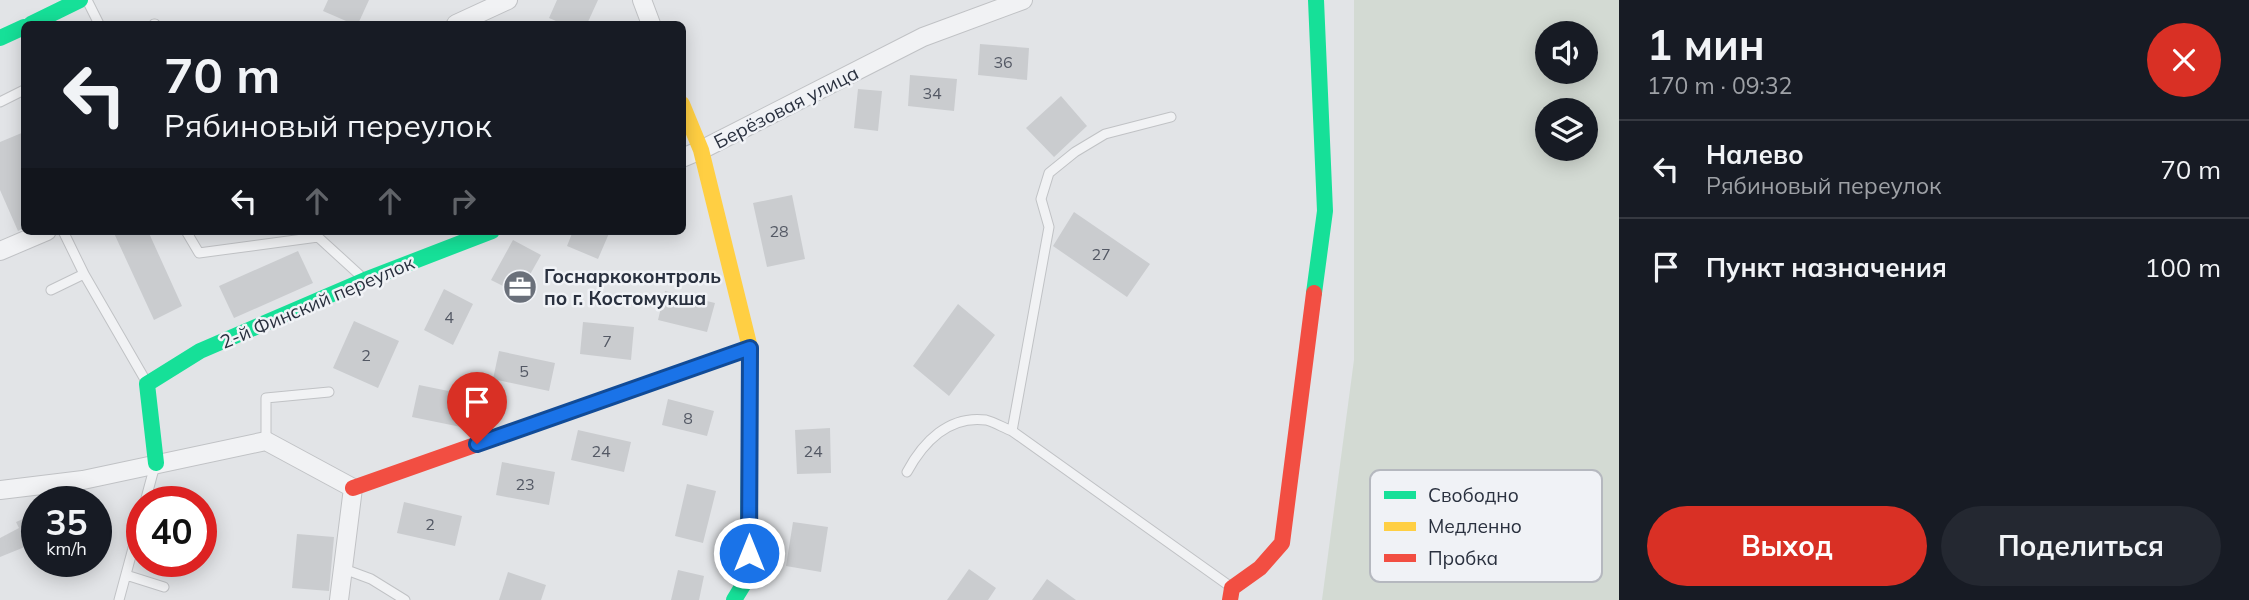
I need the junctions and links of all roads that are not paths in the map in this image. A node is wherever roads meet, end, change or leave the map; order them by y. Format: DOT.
graph roads {
  1 [pos="80,0"];
  2 [pos="87,0"];
  3 [pos="508,0"];
  4 [pos="642,0"];
  5 [pos="1023,0"];
  6 [pos="1316,0"];
  7 [pos="37,21"];
  8 [pos="98,21"];
  9 [pos="462,21"];
  10 [pos="650,21"];
  11 [pos="21,28"];
  12 [pos="0,37"];
  13 [pos="21,92"];
  14 [pos="0,102"];
  15 [pos="686,114"];
  16 [pos="1171,117"];
  17 [pos="701,150"];
  18 [pos="686,156"];
  19 [pos="36,235"];
  20 [pos="65,235"];
  21 [pos="189,235"];
  22 [pos="482,235"];
  23 [pos="3,247"];
  24 [pos="84,274"];
  25 [pos="365,280"];
  26 [pos="51,289"];
  27 [pos="750,348"];
  28 [pos="147,384"];
  29 [pos="329,392"];
  30 [pos="1012,431"];
  31 [pos="266,441"];
  32 [pos="156,463"];
  33 [pos="907,471"];
  34 [pos="150,486"];
  35 [pos="353,488"];
  36 [pos="0,490"];
  37 [pos="344,569"];
  38 [pos="126,575"];
  39 [pos="132,577"];
  40 [pos="164,587"];
  41 [pos="1231,594"];
  42 [pos="119,600"];
  43 [pos="339,600"];
  44 [pos="405,600"];
  45 [pos="734,600"];
  1 -- 7 [label="street"];
  2 -- 8 [label="lane"];
  3 -- 9 [label="street"];
  4 -- 10 [label="street"];
  5 -- 17 [label="street, Берёзовая улица"];
  6 -- 41 [label="street"];
  11 -- 12 [label="street"];
  13 -- 14 [label="lane"];
  15 -- 17 [label="street"];
  16 -- 30 [label="lane"];
  17 -- 18 [label="street"];
  17 -- 27 [label="street, Берёзовая улица"];
  19 -- 23 [label="street"];
  20 -- 24 [label="lane"];
  21 -- 25 [label="lane"];
  22 -- 25 [label="street, 2-й Финский переулок"];
  24 -- 26 [label="lane"];
  24 -- 28 [label="lane"];
  25 -- 28 [label="street, 2-й Финский переулок"];
  27 -- 35 [label="street"];
  27 -- 45 [label="street, Берёзовая улица"];
  28 -- 32 [label="street"];
  29 -- 31 [label="lane"];
  30 -- 33 [label="lane"];
  30 -- 41 [label="lane"];
  31 -- 32 [label="street"];
  31 -- 35 [label="street"];
  32 -- 34 [label="lane"];
  32 -- 36 [label="street"];
  35 -- 37 [label="street"];
  37 -- 43 [label="street"];
  37 -- 44 [label="lane"];
  38 -- 42 [label="lane"];
  39 -- 40 [label="lane"];
}
